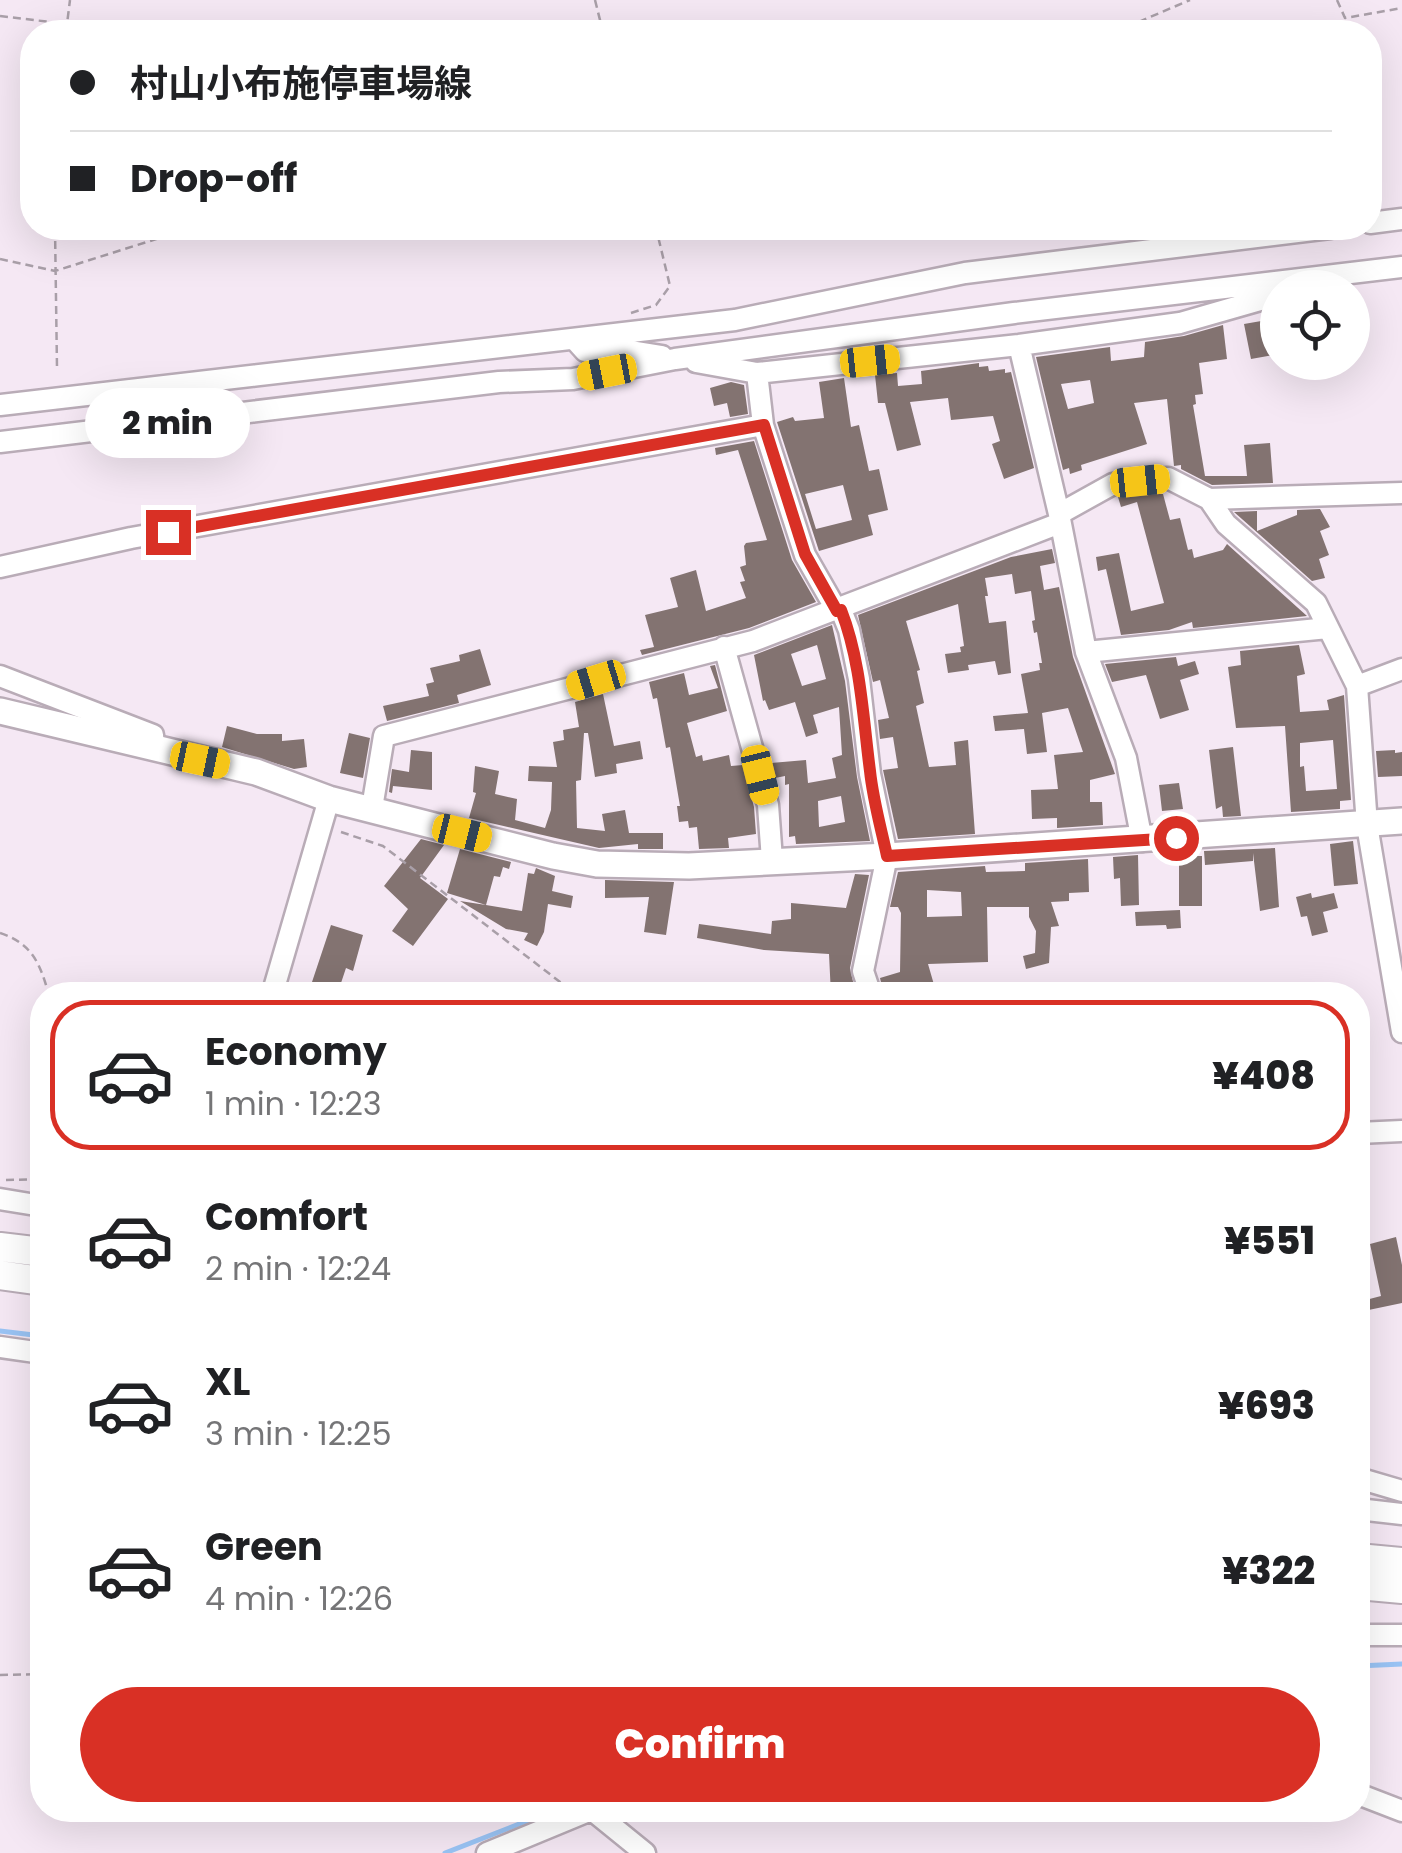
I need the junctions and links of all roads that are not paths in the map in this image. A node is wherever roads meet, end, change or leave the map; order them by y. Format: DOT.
graph roads {
  1 [pos="1233,240"];
  2 [pos="1402,267"];
  3 [pos="1370,272"];
  4 [pos="1260,286"];
  5 [pos="1260,300"];
  6 [pos="574,340"];
  7 [pos="1019,345"];
  8 [pos="675,359"];
  9 [pos="757,373"];
  10 [pos="0,405"];
  11 [pos="764,425"];
  12 [pos="0,442"];
  13 [pos="1402,493"];
  14 [pos="1209,499"];
  15 [pos="1060,519"];
  16 [pos="0,567"];
  17 [pos="839,610"];
  18 [pos="1328,628"];
  19 [pos="724,647"];
  20 [pos="1086,652"];
  21 [pos="1402,669"];
  22 [pos="0,676"];
  23 [pos="1358,686"];
  24 [pos="0,710"];
  25 [pos="154,749"];
  26 [pos="329,799"];
  27 [pos="372,808"];
  28 [pos="1402,821"];
  29 [pos="1367,825"];
  30 [pos="1142,841"];
  31 [pos="887,856"];
  32 [pos="772,860"];
  33 [pos="276,982"];
  34 [pos="867,982"];
  35 [pos="1402,1032"];
  36 [pos="1402,1131"];
  37 [pos="1370,1132"];
  38 [pos="0,1200"];
  39 [pos="30,1204"];
  40 [pos="0,1247"];
  41 [pos="30,1251"];
  42 [pos="0,1275"];
  43 [pos="30,1279"];
  44 [pos="0,1347"];
  45 [pos="30,1351"];
  46 [pos="1370,1482"];
  47 [pos="1402,1491"];
  48 [pos="1370,1510"];
  49 [pos="1402,1514"];
  50 [pos="1370,1559"];
  51 [pos="1402,1562"];
  52 [pos="1370,1586"];
  53 [pos="1402,1589"];
  54 [pos="1370,1635"];
  55 [pos="1402,1636"];
  56 [pos="1370,1799"];
  57 [pos="1402,1811"];
  58 [pos="562,1822"];
  59 [pos="606,1822"];
  60 [pos="487,1853"];
  61 [pos="645,1853"];
  1 -- 6 [label="street"];
  2 -- 3 [label="street"];
  4 -- 8 [label="street"];
  5 -- 7 [label="street"];
  6 -- 8 [label="street"];
  6 -- 10 [label="street"];
  7 -- 9 [label="street"];
  7 -- 15 [label="street"];
  8 -- 9 [label="street"];
  8 -- 12 [label="street"];
  9 -- 11 [label="street"];
  11 -- 16 [label="street"];
  11 -- 17 [label="street"];
  13 -- 14 [label="street"];
  14 -- 15 [label="street"];
  14 -- 18 [label="street"];
  15 -- 17 [label="street"];
  15 -- 20 [label="street"];
  17 -- 19 [label="street"];
  17 -- 31 [label="street"];
  18 -- 20 [label="street"];
  18 -- 23 [label="street"];
  19 -- 27 [label="street"];
  19 -- 32 [label="street"];
  20 -- 30 [label="street"];
  21 -- 23 [label="street"];
  22 -- 25 [label="street"];
  23 -- 29 [label="street"];
  24 -- 25 [label="main road"];
  25 -- 26 [label="main road"];
  26 -- 27 [label="main road"];
  26 -- 33 [label="street"];
  27 -- 32 [label="main road"];
  28 -- 29 [label="main road"];
  29 -- 30 [label="main road"];
  29 -- 35 [label="street"];
  30 -- 31 [label="main road"];
  31 -- 32 [label="main road"];
  31 -- 34 [label="street"];
  36 -- 37 [label="street"];
  38 -- 39 [label="street"];
  40 -- 41 [label="highway"];
  42 -- 43 [label="highway"];
  44 -- 45 [label="street"];
  46 -- 47 [label="street"];
  48 -- 49 [label="street"];
  50 -- 51 [label="highway"];
  52 -- 53 [label="highway"];
  54 -- 55 [label="street"];
  56 -- 57 [label="street"];
  58 -- 60 [label="street"];
  59 -- 61 [label="street"];
}
